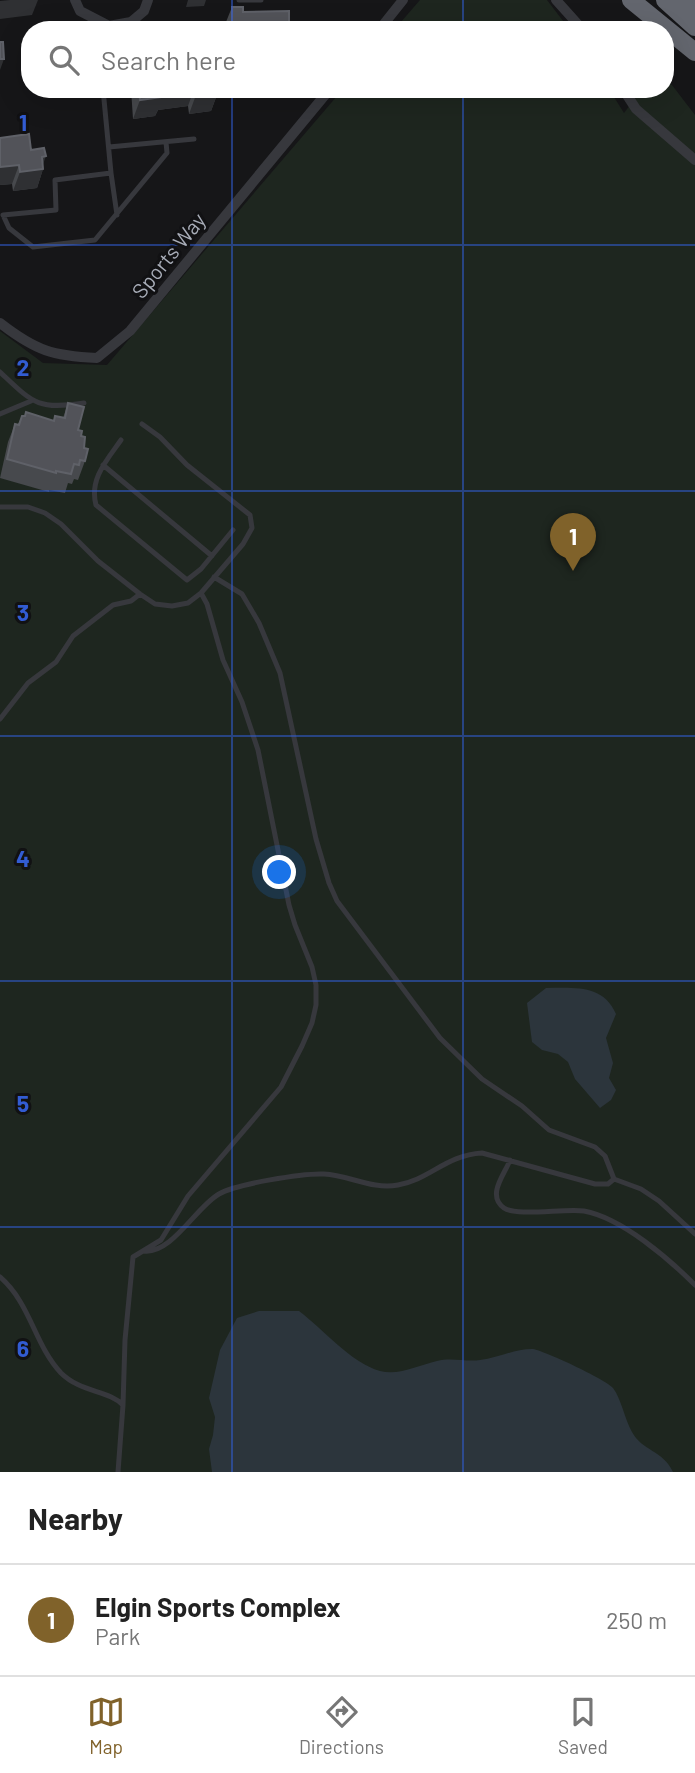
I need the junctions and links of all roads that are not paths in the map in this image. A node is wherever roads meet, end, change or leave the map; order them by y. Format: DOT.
graph roads {
  1 [pos="75,0"];
  2 [pos="148,0"];
  3 [pos="239,0"];
  4 [pos="261,0"];
  5 [pos="403,0"];
  6 [pos="556,0"];
  7 [pos="631,0"];
  8 [pos="665,0"];
  9 [pos="685,0"];
  10 [pos="695,10"];
  11 [pos="96,21"];
  12 [pos="132,21"];
  13 [pos="386,21"];
  14 [pos="575,21"];
  15 [pos="657,21"];
  16 [pos="695,27"];
  17 [pos="674,35"];
  18 [pos="695,52"];
  19 [pos="104,98"];
  20 [pos="323,98"];
  21 [pos="628,98"];
  22 [pos="194,139"];
  23 [pos="166,142"];
  24 [pos="109,147"];
  25 [pos="695,160"];
  26 [pos="111,173"];
  27 [pos="2,215"];
  28 [pos="117,215"];
  29 [pos="0,323"];
  30 [pos="0,372"];
  31 [pos="31,401"];
  32 [pos="84,402"];
  33 [pos="0,407"];
  34 [pos="3,413"];
  35 [pos="142,424"];
  36 [pos="121,440"];
  37 [pos="103,465"];
  38 [pos="0,507"];
  39 [pos="233,530"];
  40 [pos="212,556"];
  41 [pos="214,577"];
  42 [pos="201,593"];
  43 [pos="140,594"];
  44 [pos="0,719"];
  45 [pos="510,1160"];
  46 [pos="614,1179"];
  47 [pos="695,1234"];
  48 [pos="144,1251"];
  49 [pos="0,1277"];
  50 [pos="695,1285"];
  51 [pos="123,1388"];
  52 [pos="107,1396"];
  53 [pos="123,1405"];
  54 [pos="118,1472"];
  1 -- 11 [label="street"];
  2 -- 12 [label="street"];
  3 -- 4 [label="lane"];
  5 -- 13 [label="street"];
  6 -- 14 [label="street"];
  7 -- 15 [label="highway"];
  8 -- 16 [label="highway"];
  9 -- 10 [label="highway"];
  17 -- 18 [label="highway"];
  19 -- 24 [label="lane"];
  20 -- 29 [label="street, Sports Way"];
  21 -- 25 [label="street"];
  22 -- 23 [label="lane"];
  23 -- 24 [label="lane"];
  23 -- 28 [label="lane"];
  24 -- 26 [label="lane"];
  26 -- 27 [label="lane"];
  26 -- 28 [label="lane"];
  27 -- 28 [label="lane"];
  30 -- 31 [label="lane"];
  31 -- 32 [label="lane"];
  31 -- 34 [label="lane"];
  33 -- 34 [label="lane"];
  35 -- 41 [label="lane"];
  36 -- 37 [label="lane"];
  37 -- 40 [label="lane"];
  37 -- 40 [label="lane"];
  38 -- 43 [label="lane"];
  39 -- 40 [label="lane"];
  41 -- 42 [label="lane"];
  41 -- 46 [label="lane"];
  42 -- 43 [label="lane"];
  42 -- 48 [label="lane"];
  43 -- 44 [label="lane"];
  45 -- 46 [label="lane"];
  45 -- 48 [label="lane"];
  45 -- 50 [label="lane"];
  46 -- 47 [label="lane"];
  48 -- 51 [label="lane"];
  49 -- 52 [label="lane"];
  51 -- 52 [label="lane"];
  51 -- 53 [label="lane"];
  52 -- 53 [label="lane"];
  53 -- 54 [label="lane"];
}
